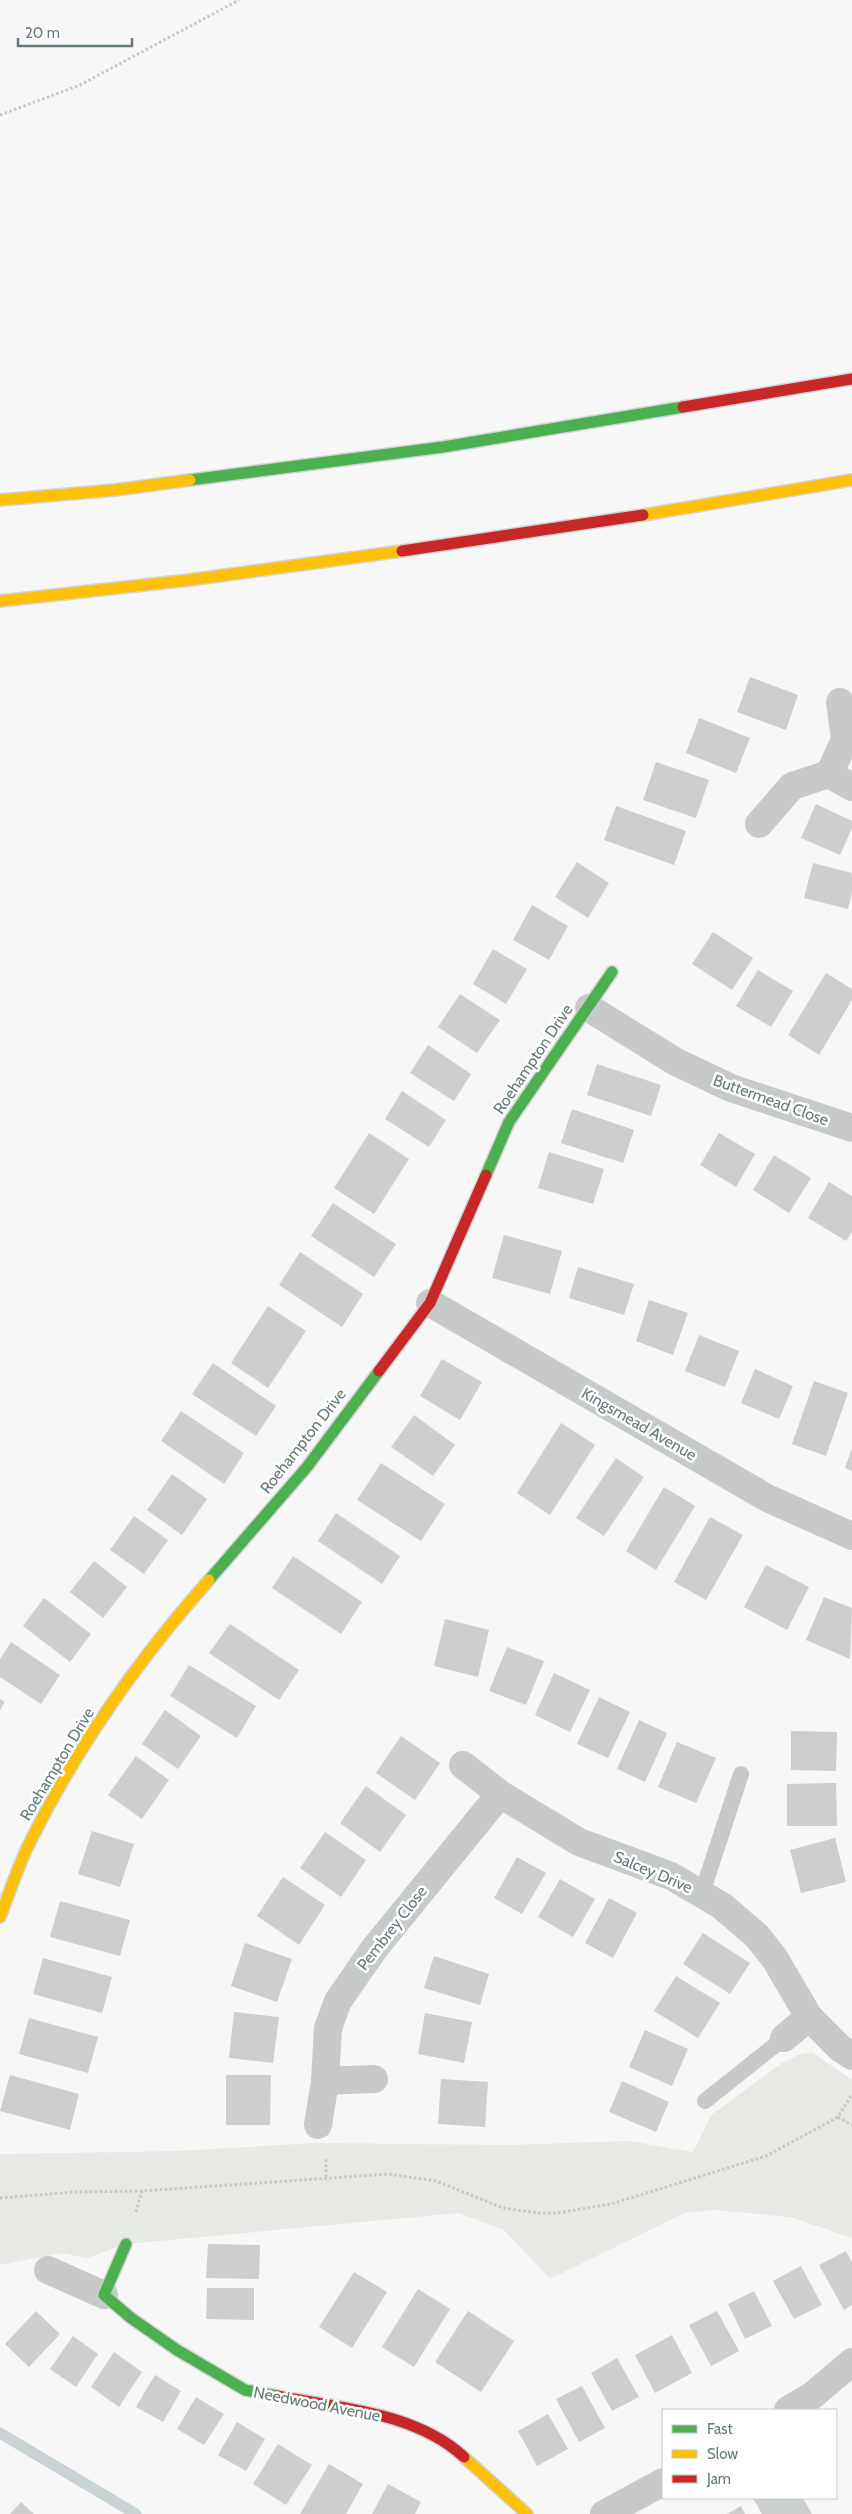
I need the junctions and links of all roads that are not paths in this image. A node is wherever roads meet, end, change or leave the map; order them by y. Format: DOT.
graph roads {
  1 [pos="852,379"];
  2 [pos="852,480"];
  3 [pos="0,500"];
  4 [pos="0,601"];
  5 [pos="840,702"];
  6 [pos="841,780"];
  7 [pos="759,824"];
  8 [pos="612,972"];
  9 [pos="589,1008"];
  10 [pos="852,1128"];
  11 [pos="430,1303"];
  12 [pos="852,1536"];
  13 [pos="463,1765"];
  14 [pos="741,1774"];
  15 [pos="500,1794"];
  16 [pos="702,1893"];
  17 [pos="0,1917"];
  18 [pos="809,2017"];
  19 [pos="784,2038"];
  20 [pos="852,2056"];
  21 [pos="374,2080"];
  22 [pos="325,2081"];
  23 [pos="705,2101"];
  24 [pos="318,2125"];
  25 [pos="126,2244"];
  26 [pos="48,2270"];
  27 [pos="104,2295"];
  28 [pos="852,2362"];
  29 [pos="790,2409"];
  30 [pos="662,2483"];
  31 [pos="527,2514"];
  32 [pos="604,2514"];
  1 -- 3 [label="main road"];
  2 -- 4 [label="main road"];
  5 -- 6 [label="street"];
  6 -- 7 [label="street"];
  8 -- 9 [label="main road, Roehampton Drive"];
  9 -- 10 [label="street, Buttermead Close"];
  9 -- 11 [label="main road, Roehampton Drive"];
  11 -- 12 [label="street, Kingsmead Avenue"];
  11 -- 17 [label="main road, Roehampton Drive"];
  13 -- 15 [label="street, Salcey Drive"];
  14 -- 16 [label="lane"];
  15 -- 16 [label="street, Salcey Drive"];
  15 -- 22 [label="street, Pembrey Close"];
  16 -- 18 [label="street, Salcey Drive"];
  18 -- 19 [label="street"];
  18 -- 20 [label="street, Salcey Drive"];
  19 -- 23 [label="lane"];
  21 -- 22 [label="street"];
  22 -- 24 [label="street, Pembrey Close"];
  25 -- 27 [label="main road"];
  26 -- 27 [label="street, Needwood Avenue"];
  27 -- 31 [label="main road, Needwood Avenue"];
  28 -- 29 [label="street"];
  30 -- 32 [label="street"];
}
